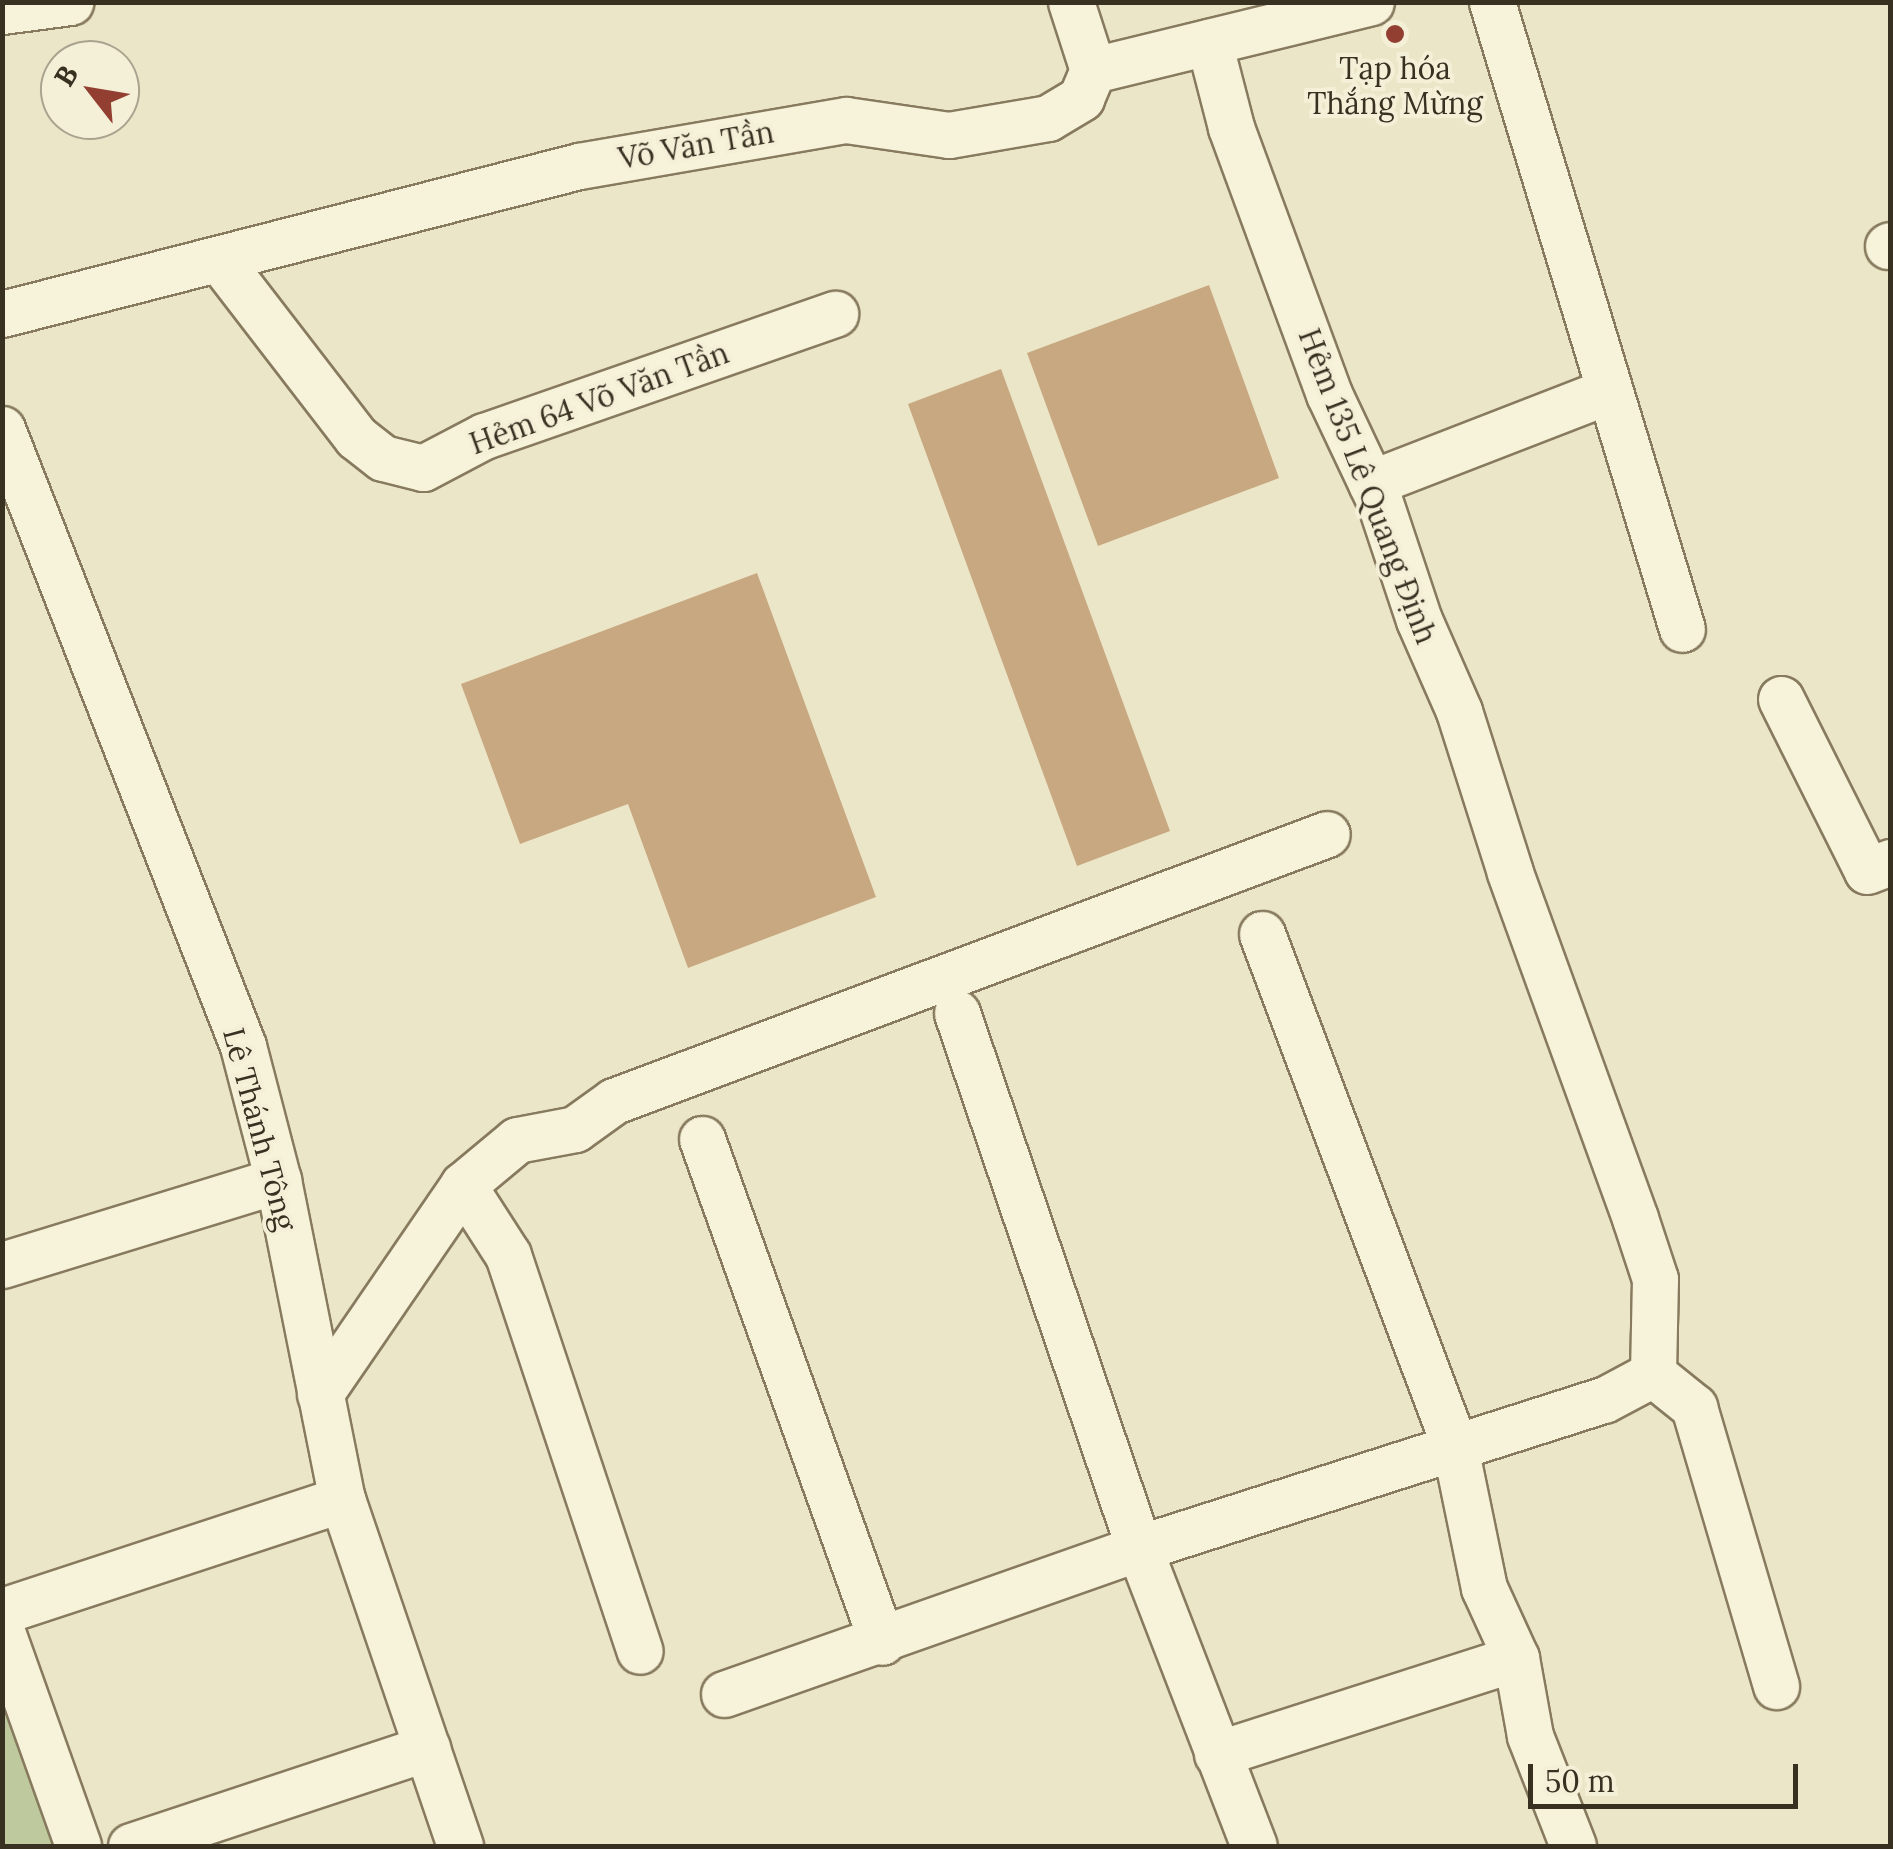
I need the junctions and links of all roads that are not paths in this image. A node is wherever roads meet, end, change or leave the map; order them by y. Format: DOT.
graph roads {
  1 [pos="70,2"];
  2 [pos="1071,2"];
  3 [pos="1372,2"];
  4 [pos="1492,2"];
  5 [pos="2,11"];
  6 [pos="1210,42"];
  7 [pos="1093,70"];
  8 [pos="219,259"];
  9 [pos="2,314"];
  10 [pos="835,314"];
  11 [pos="1606,392"];
  12 [pos="2,429"];
  13 [pos="1371,483"];
  14 [pos="1682,629"];
  15 [pos="1781,700"];
  16 [pos="1327,834"];
  17 [pos="1890,862"];
  18 [pos="1262,934"];
  19 [pos="957,1014"];
  20 [pos="702,1139"];
  21 [pos="278,1180"];
  22 [pos="463,1184"];
  23 [pos="2,1265"];
  24 [pos="1653,1374"];
  25 [pos="320,1394"];
  26 [pos="1455,1447"];
  27 [pos="342,1499"];
  28 [pos="1139,1548"];
  29 [pos="2,1611"];
  30 [pos="2,1632"];
  31 [pos="882,1642"];
  32 [pos="640,1651"];
  33 [pos="1516,1658"];
  34 [pos="1776,1686"];
  35 [pos="724,1694"];
  36 [pos="427,1748"];
  37 [pos="1218,1754"];
  38 [pos="78,1846"];
  39 [pos="132,1846"];
  40 [pos="460,1846"];
  41 [pos="1254,1846"];
  42 [pos="1573,1846"];
  1 -- 5 [label="street"];
  2 -- 7 [label="street"];
  3 -- 6 [label="street"];
  4 -- 11 [label="street"];
  6 -- 7 [label="street"];
  6 -- 13 [label="street, Hẻm 135 Lê Quang Định"];
  7 -- 8 [label="street, Võ Văn Tần"];
  8 -- 9 [label="street, Võ Văn Tần"];
  8 -- 10 [label="street, Hẻm 64 Võ Văn Tần"];
  11 -- 13 [label="street"];
  11 -- 14 [label="street"];
  12 -- 21 [label="street, Lê Thánh Tông"];
  13 -- 24 [label="street, Hẻm 135 Lê Quang Định"];
  15 -- 17 [label="street"];
  16 -- 22 [label="street"];
  18 -- 26 [label="street"];
  19 -- 28 [label="street"];
  20 -- 31 [label="street"];
  21 -- 23 [label="street"];
  21 -- 25 [label="street, Lê Thánh Tông"];
  22 -- 25 [label="street"];
  22 -- 32 [label="street"];
  24 -- 26 [label="street"];
  24 -- 34 [label="street"];
  25 -- 27 [label="street, Lê Thánh Tông"];
  26 -- 28 [label="street"];
  26 -- 33 [label="street"];
  27 -- 29 [label="street"];
  27 -- 36 [label="street, Lê Thánh Tông"];
  28 -- 31 [label="street"];
  28 -- 37 [label="street"];
  30 -- 38 [label="street"];
  31 -- 35 [label="street"];
  33 -- 37 [label="street"];
  33 -- 42 [label="street"];
  36 -- 39 [label="street"];
  36 -- 40 [label="street, Lê Thánh Tông"];
  37 -- 41 [label="street"];
}
